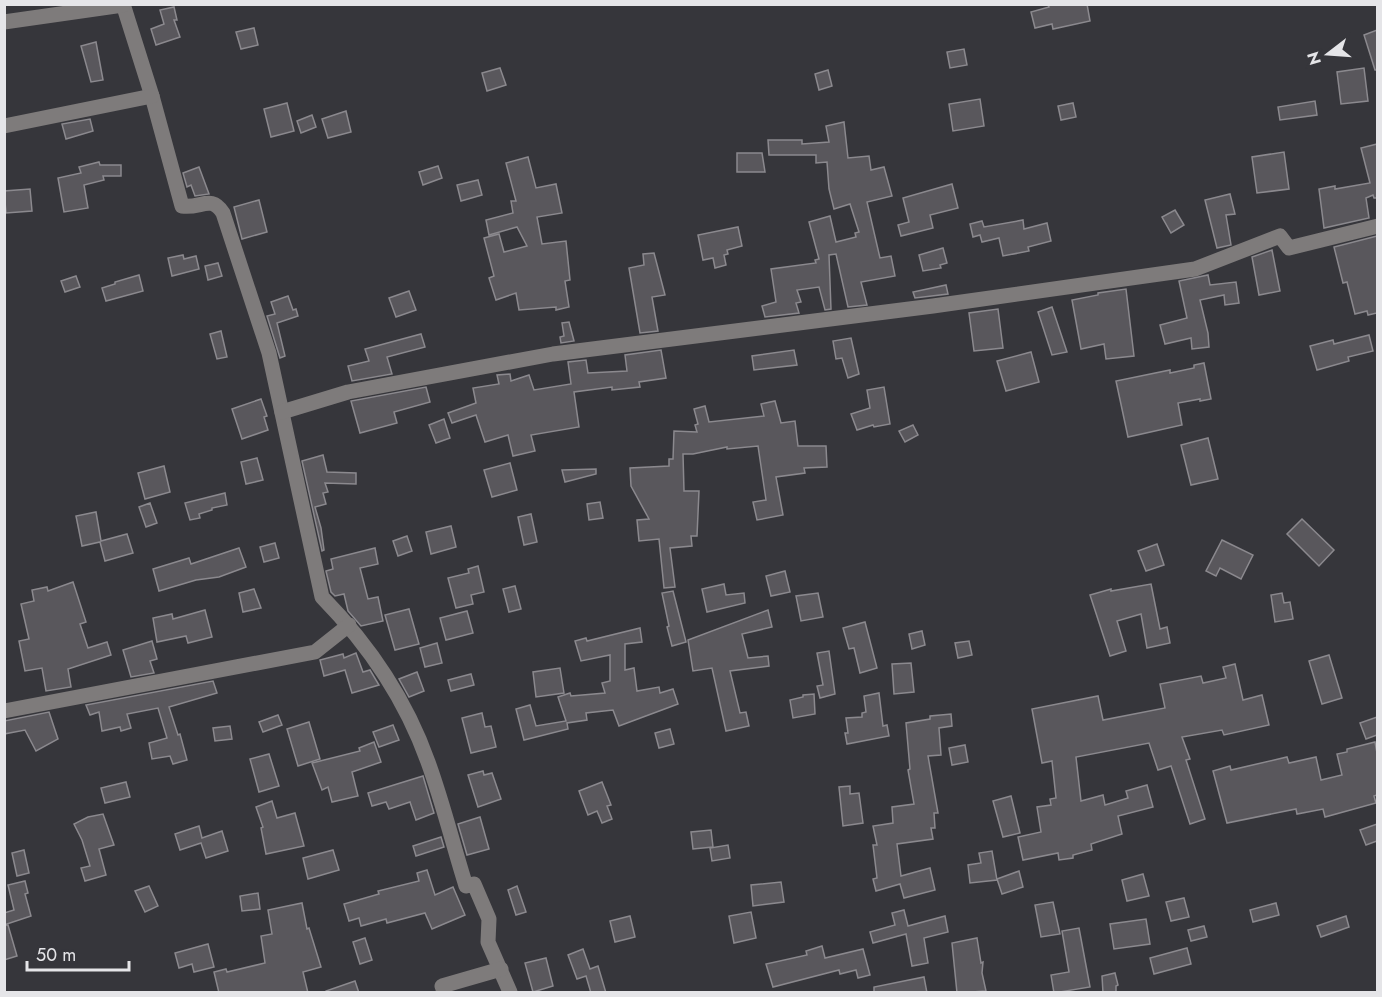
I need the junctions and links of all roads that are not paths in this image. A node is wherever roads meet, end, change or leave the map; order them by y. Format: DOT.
graph roads {
  1 [pos="123,5"];
  2 [pos="4,22"];
  3 [pos="152,96"];
  4 [pos="4,126"];
  5 [pos="1377,226"];
  6 [pos="282,412"];
  7 [pos="349,625"];
  8 [pos="4,711"];
  9 [pos="501,969"];
  10 [pos="444,993"];
  11 [pos="510,993"];
  1 -- 2 [label="street"];
  1 -- 3 [label="street"];
  3 -- 4 [label="street"];
  3 -- 6 [label="street"];
  5 -- 6 [label="street"];
  6 -- 7 [label="street"];
  7 -- 8 [label="street"];
  7 -- 9 [label="street"];
  9 -- 10 [label="street"];
  9 -- 11 [label="street"];
}
